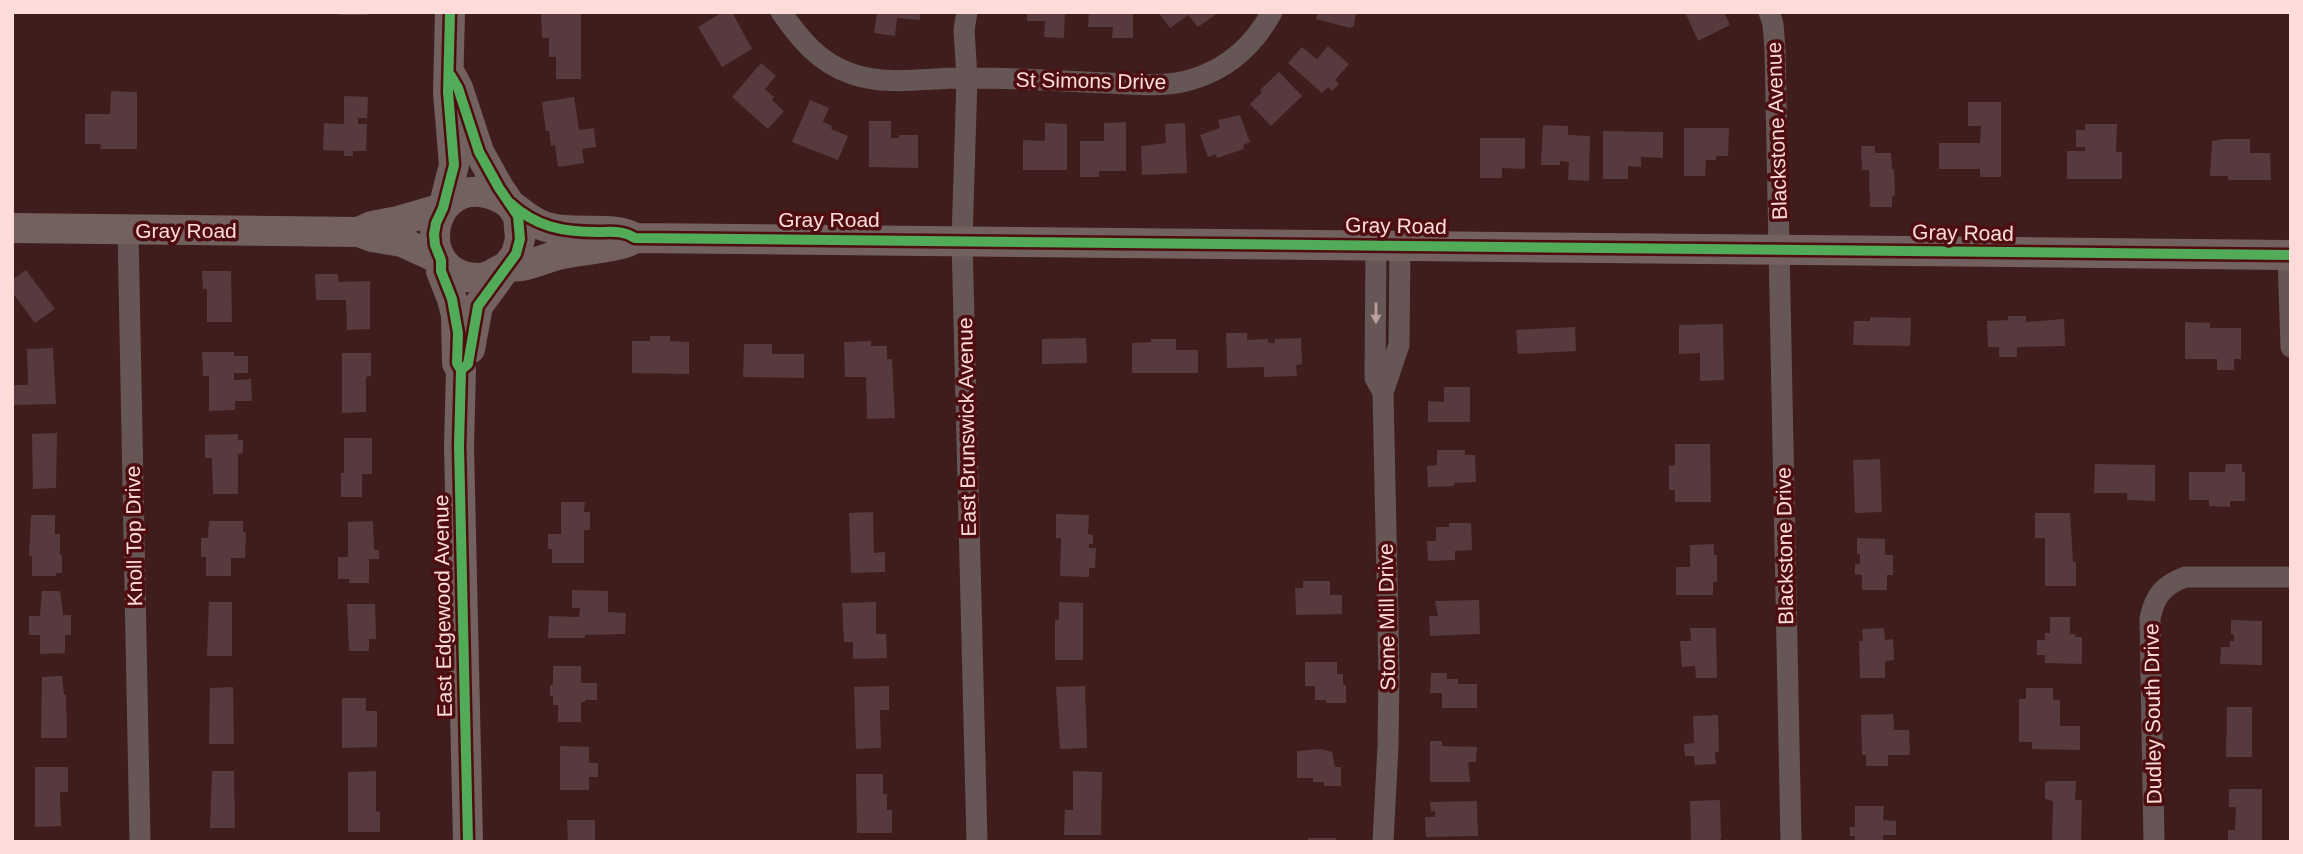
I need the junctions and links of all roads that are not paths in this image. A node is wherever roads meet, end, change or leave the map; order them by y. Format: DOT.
graph roads {
  1 [pos="450,12"];
  2 [pos="781,12"];
  3 [pos="967,12"];
  4 [pos="1272,12"];
  5 [pos="1769,12"];
  6 [pos="450,73"];
  7 [pos="967,78"];
  8 [pos="510,203"];
  9 [pos="443,208"];
  10 [pos="12,228"];
  11 [pos="128,230"];
  12 [pos="359,232"];
  13 [pos="635,238"];
  14 [pos="962,240"];
  15 [pos="1388,245"];
  16 [pos="1780,250"];
  17 [pos="2290,255"];
  18 [pos="442,260"];
  19 [pos="507,267"];
  20 [pos="2291,347"];
  21 [pos="461,370"];
  22 [pos="2291,577"];
  23 [pos="140,842"];
  24 [pos="468,842"];
  25 [pos="978,842"];
  26 [pos="1383,842"];
  27 [pos="1791,842"];
  28 [pos="2154,842"];
  1 -- 6 [label="street"];
  2 -- 7 [label="street, St Simons Drive"];
  3 -- 7 [label="street, East Brunswick Avenue"];
  4 -- 7 [label="street, St Simons Drive"];
  5 -- 16 [label="street, Blackstone Avenue"];
  6 -- 8 [label="street"];
  6 -- 9 [label="street"];
  7 -- 14 [label="street, East Brunswick Avenue"];
  8 -- 9 [label="street"];
  8 -- 13 [label="street, Gray Road"];
  8 -- 19 [label="street"];
  9 -- 12 [label="street, Gray Road"];
  9 -- 18 [label="street"];
  10 -- 11 [label="street, Gray Road"];
  11 -- 12 [label="street, Gray Road"];
  11 -- 23 [label="street, Knoll Top Drive"];
  12 -- 18 [label="street, Gray Road"];
  13 -- 14 [label="street, Gray Road"];
  13 -- 19 [label="street, Gray Road"];
  14 -- 15 [label="street, Gray Road"];
  14 -- 25 [label="street, East Brunswick Avenue"];
  15 -- 16 [label="street, Gray Road"];
  15 -- 26 [label="street, Stone Mill Drive"];
  16 -- 17 [label="street, Gray Road"];
  16 -- 27 [label="street, Blackstone Drive"];
  17 -- 20 [label="street"];
  18 -- 19 [label="street"];
  18 -- 21 [label="street, East Edgewood Avenue"];
  19 -- 21 [label="street, East Edgewood Avenue"];
  21 -- 24 [label="street, East Edgewood Avenue"];
  22 -- 28 [label="street, Dudley South Drive"];
}
